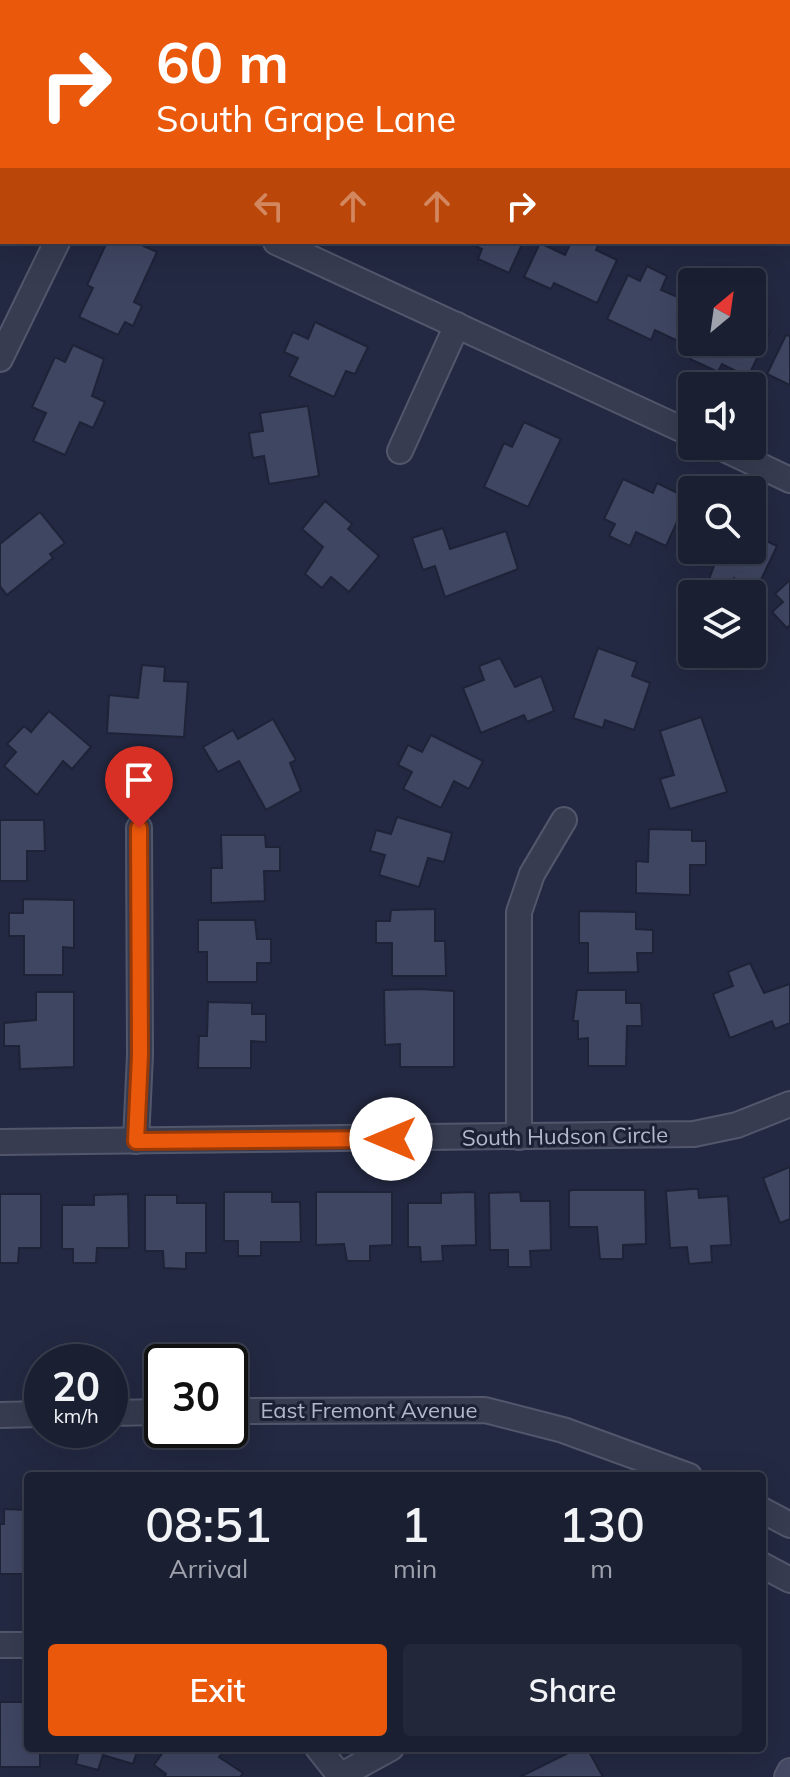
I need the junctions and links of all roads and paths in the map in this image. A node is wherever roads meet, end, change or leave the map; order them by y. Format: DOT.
graph roads {
  1 [pos="56,244"];
  2 [pos="281,244"];
  3 [pos="457,325"];
  4 [pos="0,359"];
  5 [pos="678,428"];
  6 [pos="400,451"];
  7 [pos="748,460"];
  8 [pos="790,480"];
  9 [pos="564,820"];
  10 [pos="139,828"];
  11 [pos="790,1104"];
  12 [pos="519,1137"];
  13 [pos="136,1141"];
  14 [pos="0,1142"];
  15 [pos="248,1411"];
  16 [pos="24,1414"];
  17 [pos="0,1415"];
  18 [pos="597,1445"];
  19 [pos="629,1472"];
  20 [pos="677,1472"];
  21 [pos="766,1512"];
  22 [pos="790,1525"];
  23 [pos="766,1567"];
  24 [pos="790,1580"];
  25 [pos="0,1645"];
  26 [pos="24,1645"];
  27 [pos="321,1752"];
  28 [pos="384,1752"];
  29 [pos="790,1771"];
  30 [pos="340,1776"];
  31 [pos="787,1777"];
  1 -- 4 [label="street"];
  2 -- 3 [label="street"];
  3 -- 5 [label="street"];
  3 -- 6 [label="street"];
  7 -- 8 [label="street"];
  9 -- 12 [label="street"];
  10 -- 13 [label="street"];
  11 -- 12 [label="street, South Hudson Circle"];
  12 -- 13 [label="street, South Hudson Circle"];
  13 -- 14 [label="street, South Hudson Circle"];
  15 -- 18 [label="street, East Fremont Avenue"];
  16 -- 17 [label="street"];
  18 -- 19 [label="street, East Fremont Avenue"];
  18 -- 20 [label="street, East Fremont Avenue"];
  21 -- 22 [label="street"];
  23 -- 24 [label="street"];
  25 -- 26 [label="street"];
  27 -- 30 [label="street"];
  28 -- 30 [label="street"];
  29 -- 31 [label="street"];
}
